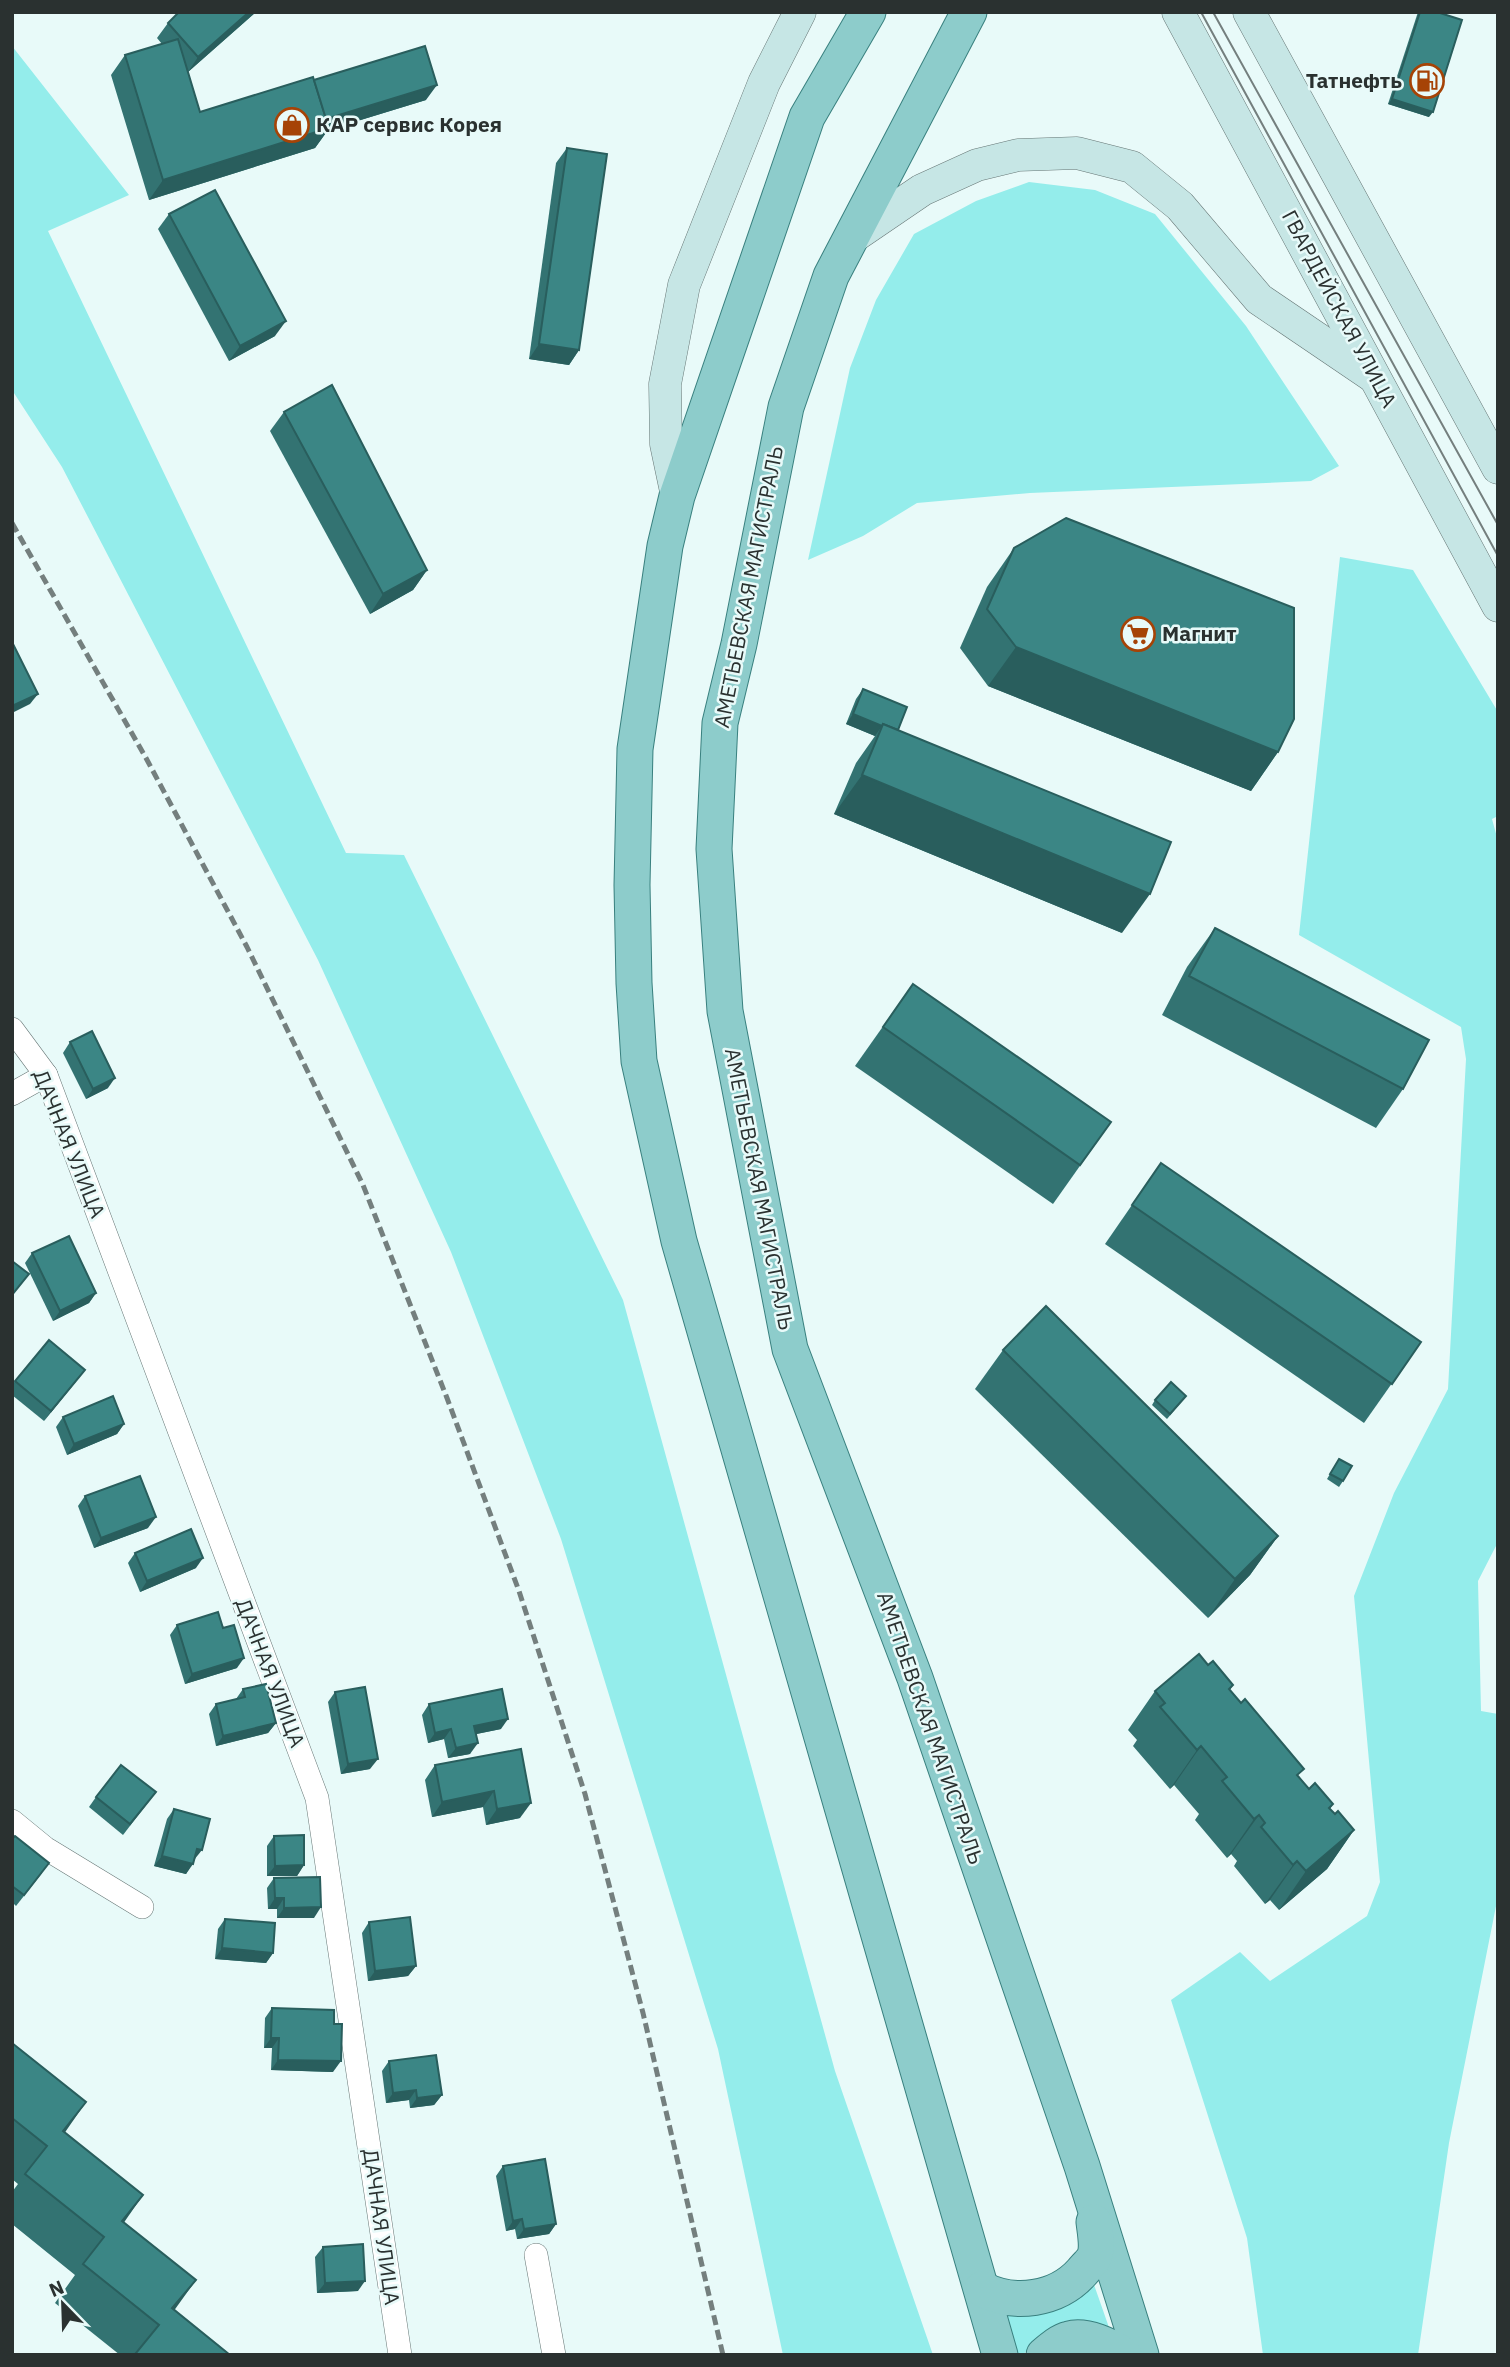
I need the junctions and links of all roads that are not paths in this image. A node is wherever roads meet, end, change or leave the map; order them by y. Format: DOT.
graph roads {
  1 [pos="800,12"];
  2 [pos="868,12"];
  3 [pos="969,12"];
  4 [pos="1178,12"];
  5 [pos="1249,12"];
  6 [pos="853,237"];
  7 [pos="1376,378"];
  8 [pos="1498,468"];
  9 [pos="677,496"];
  10 [pos="1498,606"];
  11 [pos="12,1029"];
  12 [pos="46,1075"];
  13 [pos="12,1094"];
  14 [pos="14,1827"];
  15 [pos="142,1907"];
  16 [pos="1093,2201"];
  17 [pos="536,2255"];
  18 [pos="982,2289"];
  19 [pos="400,2355"];
  20 [pos="554,2355"];
  21 [pos="1000,2355"];
  22 [pos="1044,2355"];
  23 [pos="1124,2355"];
  24 [pos="1141,2355"];
  1 -- 9 [label="main road"];
  2 -- 9 [label="main road"];
  3 -- 6 [label="main road, АМЕТЬЕВСКАЯ МАГИСТРАЛЬ"];
  4 -- 7 [label="main road, ГВАРДЕЙСКАЯ УЛИЦА"];
  5 -- 8 [label="main road"];
  6 -- 7 [label="main road"];
  6 -- 16 [label="main road, АМЕТЬЕВСКАЯ МАГИСТРАЛЬ"];
  7 -- 10 [label="main road, ГВАРДЕЙСКАЯ УЛИЦА"];
  9 -- 18 [label="main road"];
  11 -- 12 [label="street, ДАЧНАЯ УЛИЦА"];
  12 -- 13 [label="street"];
  12 -- 19 [label="street, ДАЧНАЯ УЛИЦА"];
  14 -- 15 [label="street"];
  16 -- 18 [label="main road"];
  16 -- 24 [label="main road, АМЕТЬЕВСКАЯ МАГИСТРАЛЬ"];
  17 -- 20 [label="street"];
  18 -- 21 [label="main road"];
  22 -- 23 [label="main road"];
}
